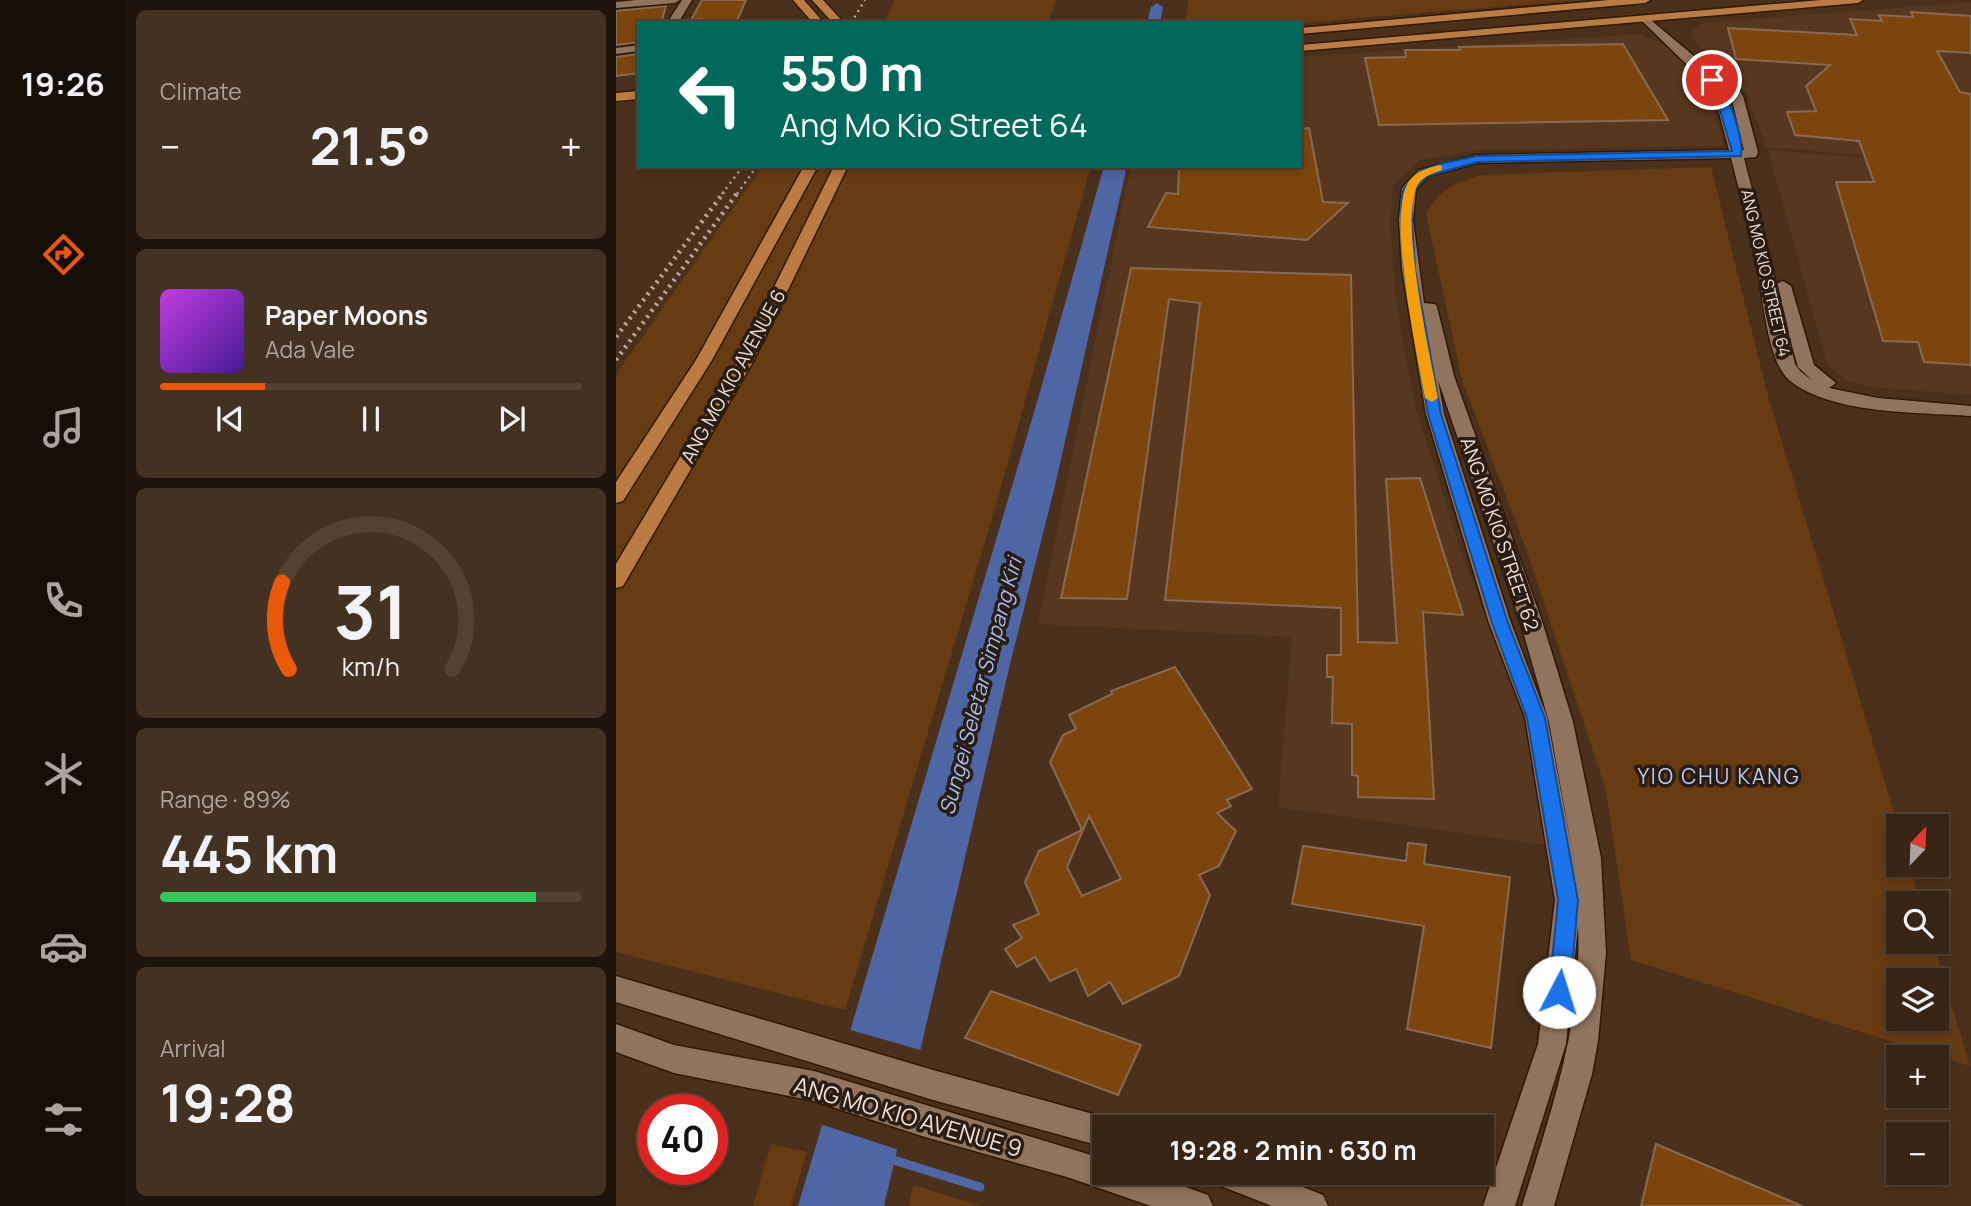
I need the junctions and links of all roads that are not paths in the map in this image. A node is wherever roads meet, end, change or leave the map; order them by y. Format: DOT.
graph roads {
  1 [pos="675,0"];
  2 [pos="687,0"];
  3 [pos="798,0"];
  4 [pos="817,0"];
  5 [pos="1645,0"];
  6 [pos="1659,0"];
  7 [pos="1858,0"];
  8 [pos="616,5"];
  9 [pos="1580,5"];
  10 [pos="1649,16"];
  11 [pos="673,21"];
  12 [pos="817,21"];
  13 [pos="837,21"];
  14 [pos="1302,31"];
  15 [pos="637,48"];
  16 [pos="1302,48"];
  17 [pos="616,51"];
  18 [pos="637,95"];
  19 [pos="616,97"];
  20 [pos="637,107"];
  21 [pos="616,109"];
  22 [pos="1745,157"];
  23 [pos="810,168"];
  24 [pos="840,168"];
  25 [pos="1971,401"];
  26 [pos="1971,411"];
  27 [pos="616,497"];
  28 [pos="616,581"];
  29 [pos="616,989"];
  30 [pos="616,1038"];
  31 [pos="1092,1129"];
  32 [pos="1258,1185"];
  33 [pos="1197,1206"];
  34 [pos="1312,1206"];
  35 [pos="1499,1206"];
  36 [pos="1538,1206"];
  1 -- 8 [label="street"];
  2 -- 11 [label="street"];
  3 -- 12 [label="main road"];
  4 -- 13 [label="main road"];
  5 -- 9 [label="main road"];
  6 -- 10 [label="main road"];
  7 -- 10 [label="main road"];
  9 -- 10 [label="main road"];
  9 -- 14 [label="main road"];
  10 -- 16 [label="main road"];
  10 -- 22 [label="street, ANG MO KIO STREET 64"];
  15 -- 17 [label="street"];
  18 -- 19 [label="main road"];
  20 -- 21 [label="main road"];
  22 -- 25 [label="street, ANG MO KIO STREET 64"];
  22 -- 26 [label="street, ANG MO KIO STREET 64"];
  22 -- 35 [label="street, ANG MO KIO STREET 62"];
  22 -- 36 [label="street, ANG MO KIO STREET 62"];
  23 -- 27 [label="main road, ANG MO KIO AVENUE 6"];
  24 -- 28 [label="main road, ANG MO KIO AVENUE 6"];
  29 -- 31 [label="street, ANG MO KIO AVENUE 9"];
  30 -- 33 [label="street, ANG MO KIO AVENUE 9"];
  32 -- 34 [label="street"];
}
